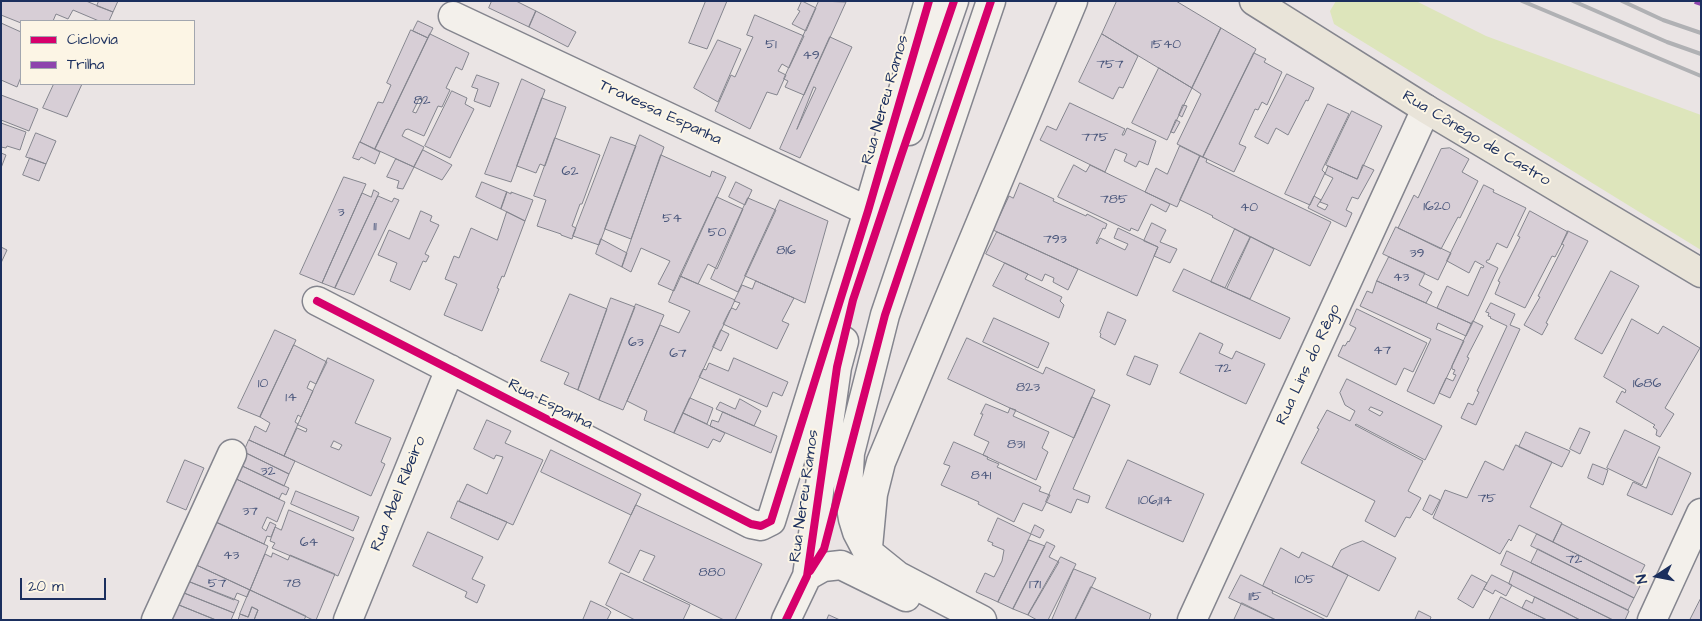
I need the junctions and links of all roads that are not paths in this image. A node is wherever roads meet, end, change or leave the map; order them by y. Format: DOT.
graph roads {
  1 [pos="929,1"];
  2 [pos="954,1"];
  3 [pos="991,1"];
  4 [pos="1073,1"];
  5 [pos="1254,1"];
  6 [pos="453,16"];
  7 [pos="1426,110"];
  8 [pos="868,211"];
  9 [pos="1701,273"];
  10 [pos="317,301"];
  11 [pos="450,369"];
  12 [pos="232,454"];
  13 [pos="1701,513"];
  14 [pos="771,521"];
  15 [pos="867,551"];
  16 [pos="807,576"];
  17 [pos="975,616"];
  18 [pos="156,620"];
  19 [pos="348,620"];
  20 [pos="786,620"];
  21 [pos="1192,620"];
  22 [pos="1652,620"];
  1 -- 8 [label="street, Rua Nereu Ramos"];
  2 -- 16 [label="street, Rua Nereu Ramos"];
  3 -- 15 [label="street"];
  4 -- 15 [label="street"];
  5 -- 7 [label="main road, Rua Cônego de Castro"];
  6 -- 8 [label="street, Travessa Espanha"];
  7 -- 9 [label="main road, Rua Cônego de Castro"];
  7 -- 21 [label="street, Rua Lins do Rêgo"];
  8 -- 14 [label="street, Rua Nereu Ramos"];
  10 -- 11 [label="street, Rua Espanha"];
  11 -- 14 [label="street, Rua Espanha"];
  11 -- 19 [label="street, Rua Abel Ribeiro"];
  12 -- 18 [label="street"];
  13 -- 22 [label="street"];
  15 -- 17 [label="street"];
  16 -- 17 [label="street"];
  16 -- 20 [label="street, Rua Nereu Ramos"];
}
